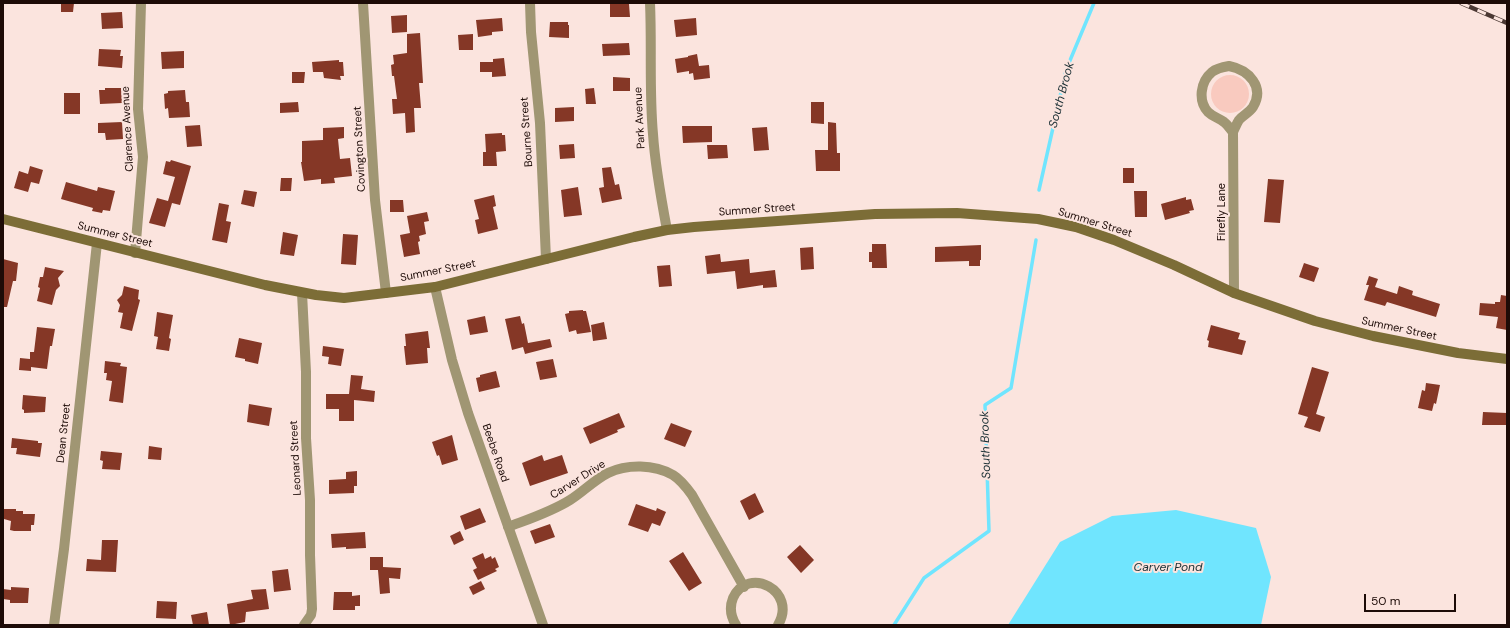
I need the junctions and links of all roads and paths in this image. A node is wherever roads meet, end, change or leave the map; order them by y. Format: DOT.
graph roads {
  1 [pos="141,3"];
  2 [pos="363,3"];
  3 [pos="530,3"];
  4 [pos="650,3"];
  5 [pos="1233,132"];
  6 [pos="3,218"];
  7 [pos="667,230"];
  8 [pos="96,243"];
  9 [pos="134,253"];
  10 [pos="546,259"];
  11 [pos="434,286"];
  12 [pos="302,293"];
  13 [pos="386,293"];
  14 [pos="1234,293"];
  15 [pos="1507,358"];
  16 [pos="508,526"];
  17 [pos="744,586"];
  18 [pos="306,623"];
  19 [pos="54,625"];
  20 [pos="543,625"];
  21 [pos="736,625"];
  22 [pos="778,625"];
  1 -- 9 [label="street, Clarence Avenue"];
  2 -- 13 [label="street, Covington Street"];
  3 -- 10 [label="street, Bourne Street"];
  4 -- 7 [label="street, Park Avenue"];
  5 -- 5 [label="street"];
  5 -- 14 [label="street, Firefly Lane"];
  6 -- 8 [label="main road, Summer Street"];
  7 -- 10 [label="main road, Summer Street"];
  7 -- 14 [label="main road, Summer Street"];
  8 -- 9 [label="main road, Summer Street"];
  8 -- 19 [label="street, Dean Street"];
  9 -- 12 [label="main road, Summer Street"];
  10 -- 11 [label="main road, Summer Street"];
  11 -- 13 [label="main road, Summer Street"];
  11 -- 16 [label="street, Beebe Road"];
  12 -- 13 [label="main road, Summer Street"];
  12 -- 18 [label="street, Leonard Street"];
  14 -- 15 [label="main road, Summer Street"];
  16 -- 17 [label="street, Carver Drive"];
  16 -- 20 [label="street, Beebe Road"];
  17 -- 21 [label="street"];
  17 -- 22 [label="street"];
}
